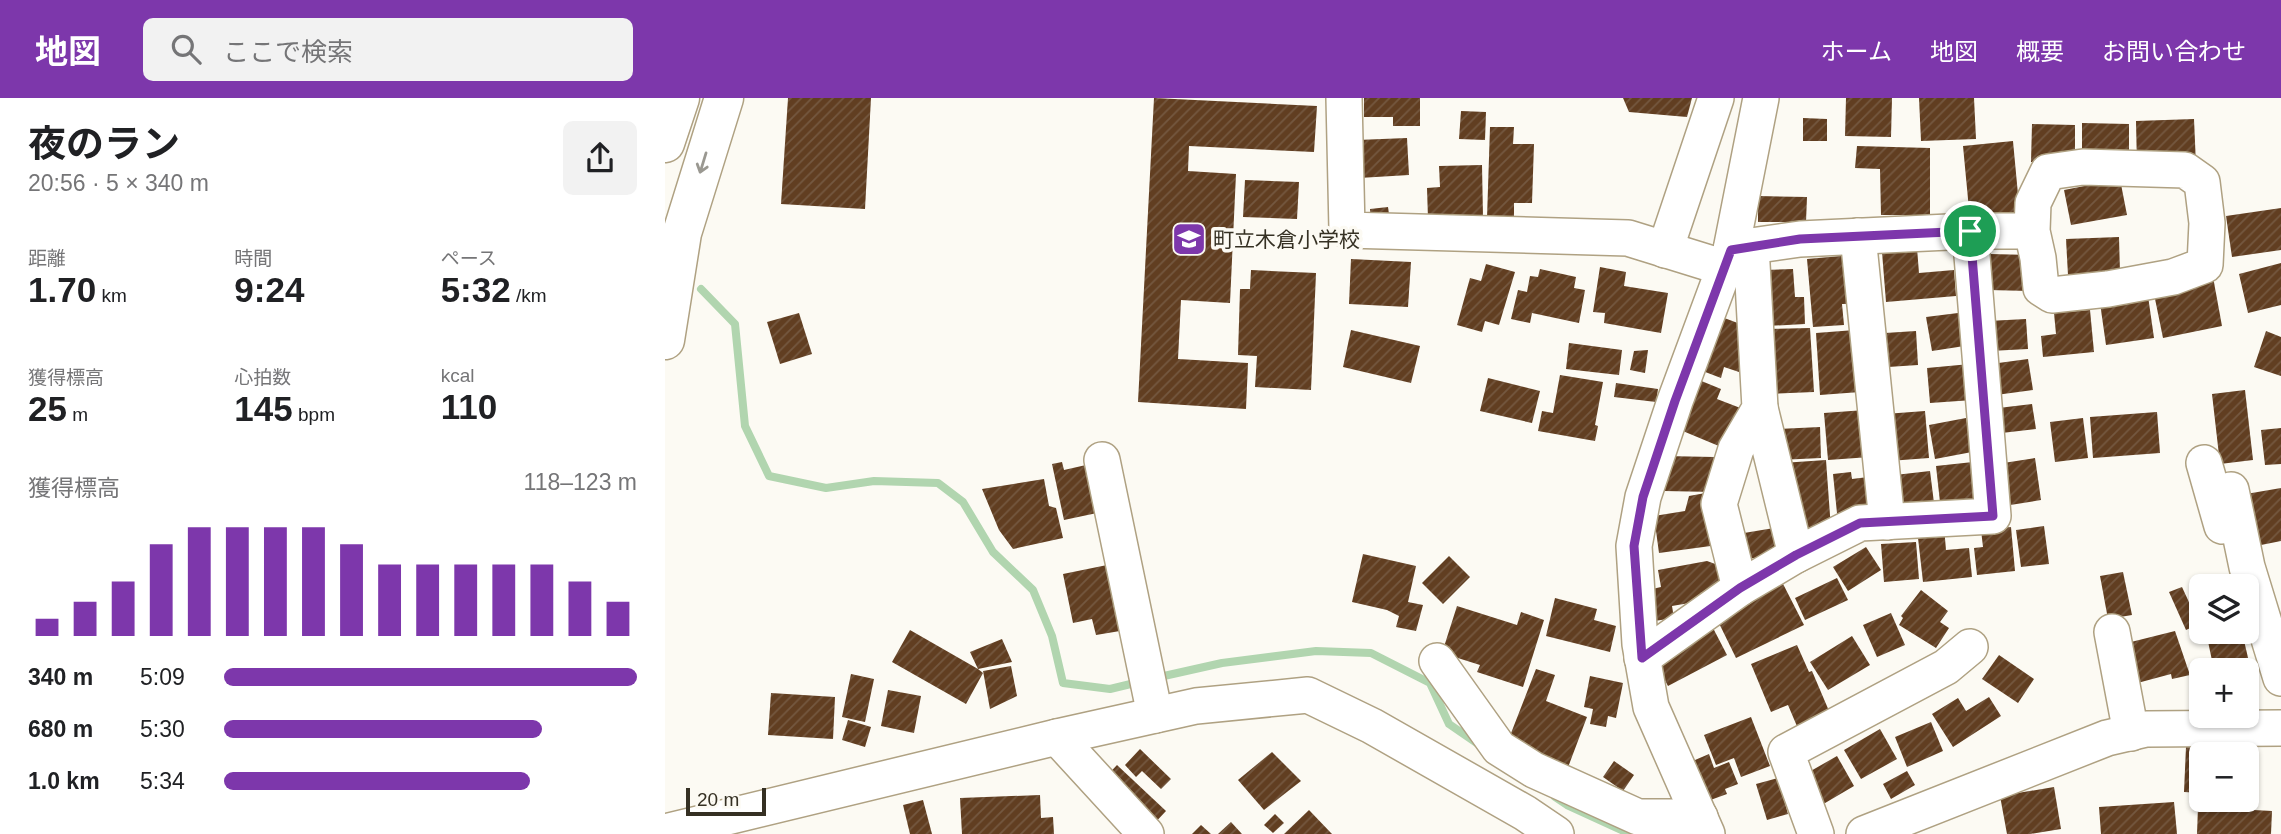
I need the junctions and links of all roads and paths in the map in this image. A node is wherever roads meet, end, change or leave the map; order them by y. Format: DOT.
graph roads {
  1 [pos="680,98"];
  2 [pos="724,98"];
  3 [pos="1344,98"];
  4 [pos="1716,98"];
  5 [pos="1761,98"];
  6 [pos="665,143"];
  7 [pos="1970,231"];
  8 [pos="2032,231"];
  9 [pos="1858,236"];
  10 [pos="1665,250"];
  11 [pos="1735,255"];
  12 [pos="665,340"];
  13 [pos="1760,408"];
  14 [pos="1102,460"];
  15 [pos="2204,463"];
  16 [pos="2231,490"];
  17 [pos="1887,522"];
  18 [pos="1796,555"];
  19 [pos="2236,574"];
  20 [pos="1740,588"];
  21 [pos="2112,632"];
  22 [pos="2257,644"];
  23 [pos="1970,647"];
  24 [pos="1642,658"];
  25 [pos="1437,661"];
  26 [pos="2281,678"];
  27 [pos="1155,715"];
  28 [pos="2281,720"];
  29 [pos="2281,728"];
  30 [pos="2131,733"];
  31 [pos="1057,737"];
  32 [pos="1703,826"];
  33 [pos="665,832"];
  34 [pos="1146,834"];
  35 [pos="1556,834"];
  36 [pos="1816,834"];
  37 [pos="1864,834"];
  1 -- 6 [label="highway"];
  2 -- 12 [label="highway, one-way"];
  3 -- 10 [label="street"];
  4 -- 10 [label="street"];
  5 -- 11 [label="street"];
  7 -- 8 [label="street"];
  7 -- 9 [label="street"];
  7 -- 17 [label="street"];
  8 -- 8 [label="street"];
  9 -- 11 [label="street"];
  9 -- 17 [label="street"];
  10 -- 11 [label="street"];
  11 -- 13 [label="street"];
  11 -- 24 [label="street"];
  13 -- 18 [label="street"];
  13 -- 20 [label="street"];
  14 -- 27 [label="street"];
  15 -- 19 [label="street"];
  16 -- 26 [label="street"];
  17 -- 18 [label="street"];
  18 -- 20 [label="street"];
  20 -- 24 [label="street"];
  21 -- 30 [label="street"];
  22 -- 28 [label="street"];
  23 -- 36 [label="street"];
  24 -- 32 [label="street"];
  25 -- 32 [label="street"];
  27 -- 31 [label="street"];
  27 -- 35 [label="street"];
  29 -- 30 [label="street"];
  30 -- 37 [label="street"];
  31 -- 33 [label="street"];
  31 -- 34 [label="street"];
}
